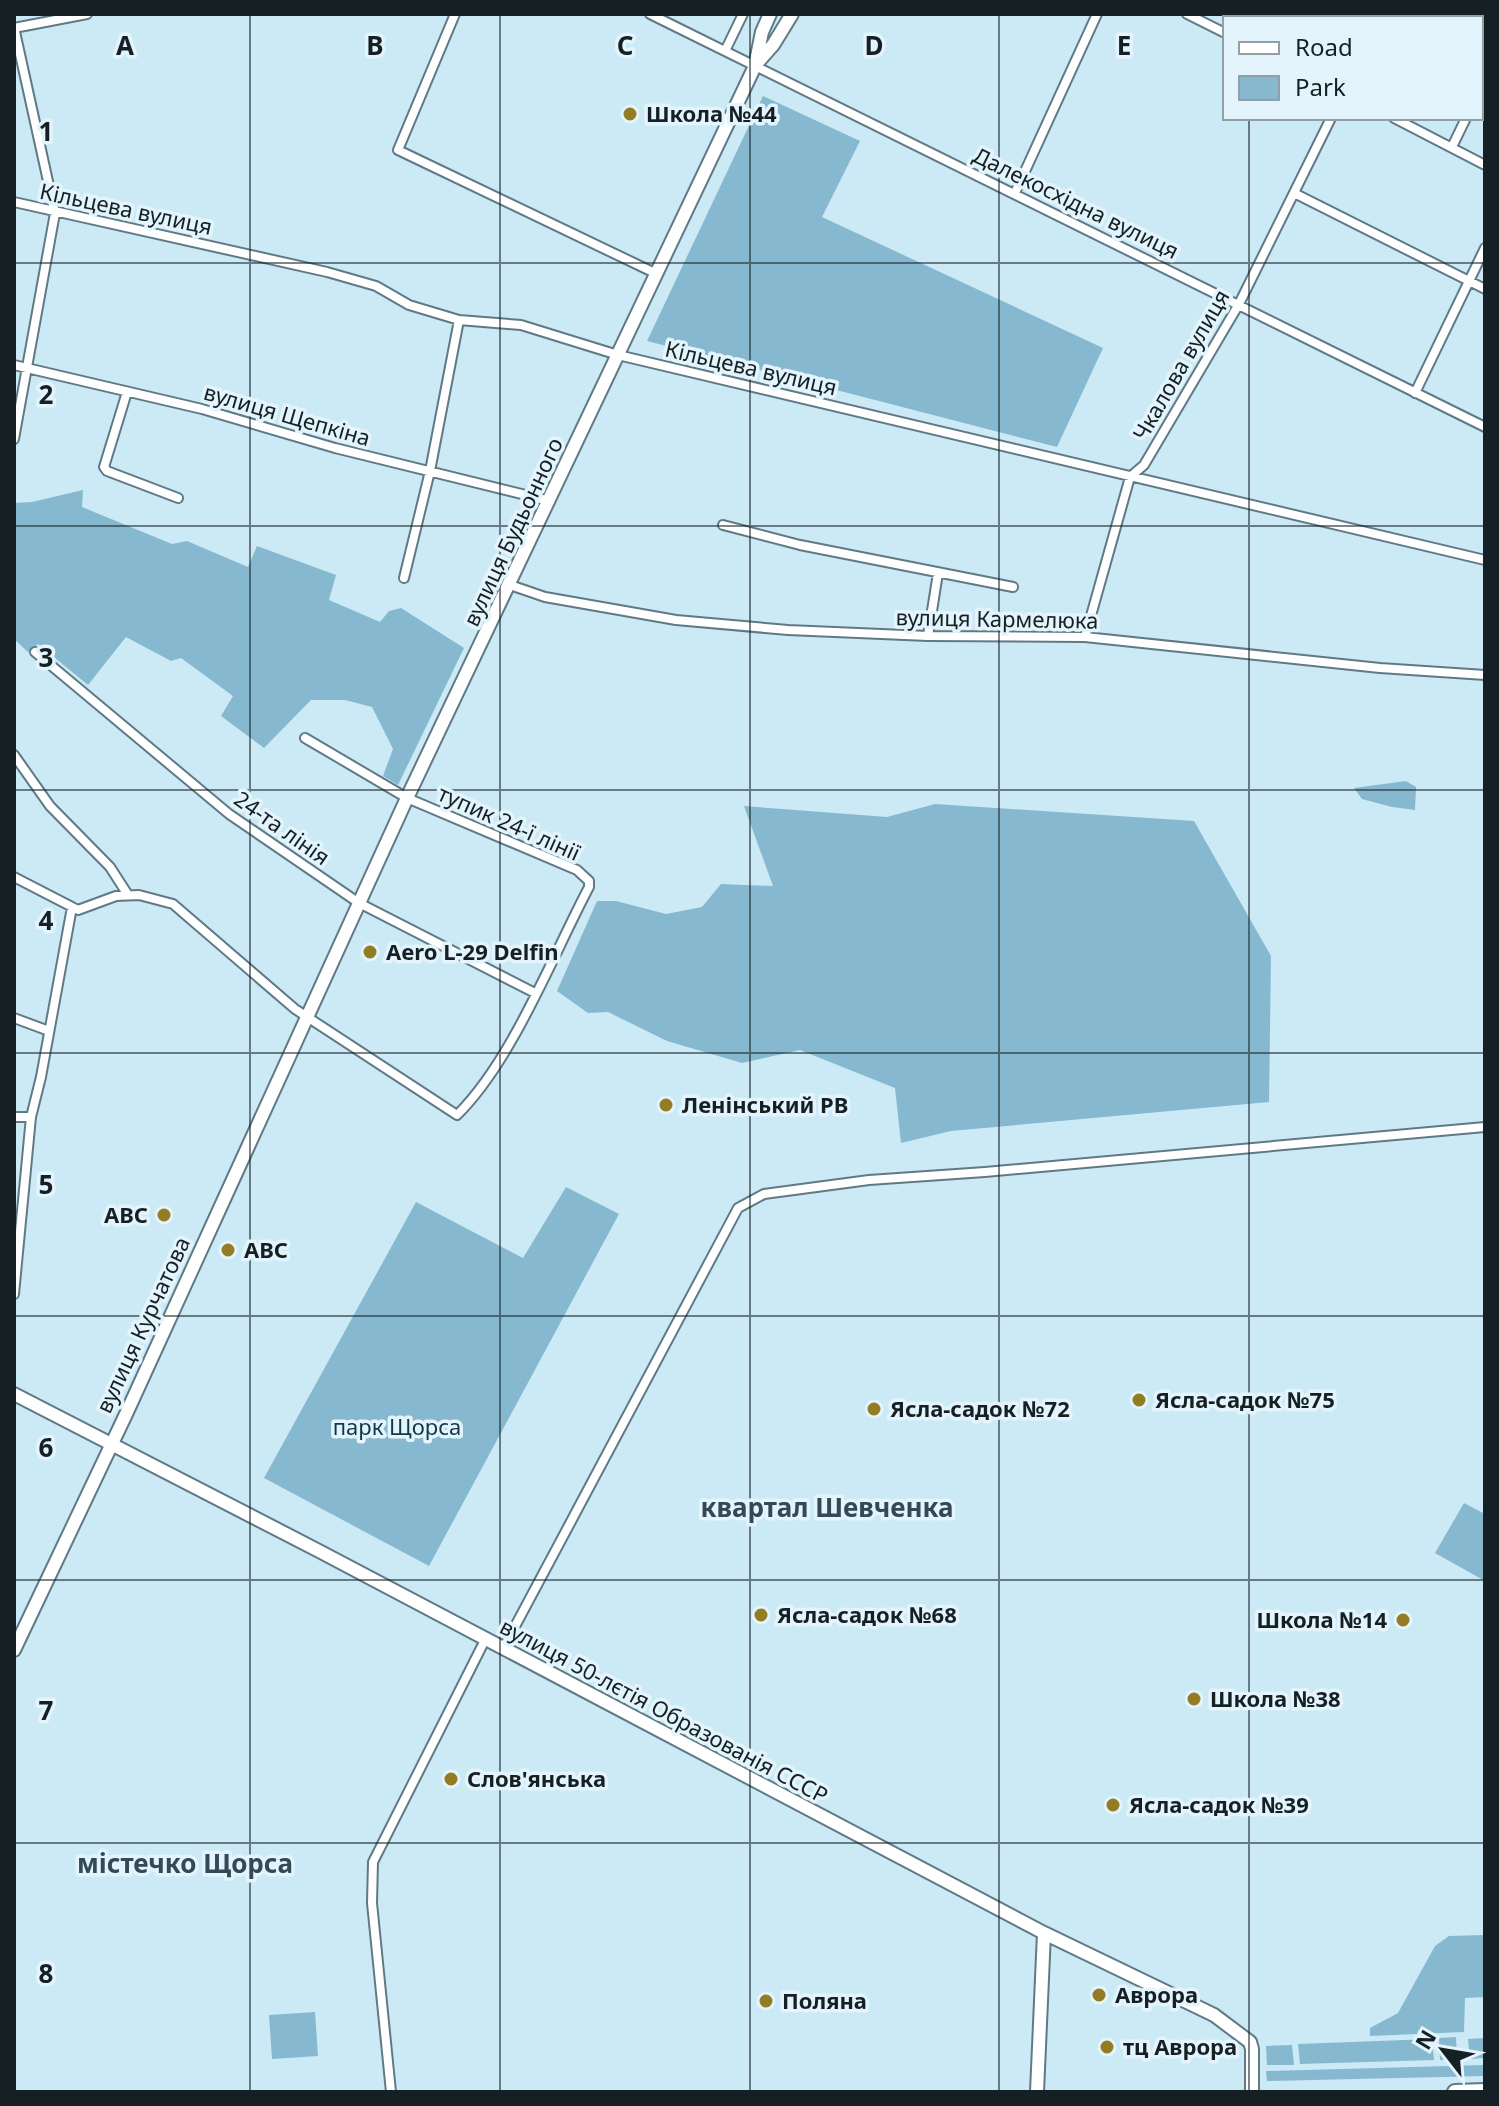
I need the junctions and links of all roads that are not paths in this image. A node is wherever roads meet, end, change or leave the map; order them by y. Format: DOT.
graph roads {
  1 [pos="87,14"];
  2 [pos="455,14"];
  3 [pos="650,14"];
  4 [pos="743,14"];
  5 [pos="770,14"];
  6 [pos="792,14"];
  7 [pos="1097,14"];
  8 [pos="1187,14"];
  9 [pos="14,28"];
  10 [pos="1223,32"];
  11 [pos="725,51"];
  12 [pos="755,66"];
  13 [pos="1330,120"];
  14 [pos="1398,120"];
  15 [pos="1465,120"];
  16 [pos="1452,147"];
  17 [pos="1485,165"];
  18 [pos="1015,193"];
  19 [pos="1294,193"];
  20 [pos="14,202"];
  21 [pos="55,213"];
  22 [pos="1485,248"];
  23 [pos="657,274"];
  24 [pos="1469,281"];
  25 [pos="1485,289"];
  26 [pos="1239,304"];
  27 [pos="459,320"];
  28 [pos="618,355"];
  29 [pos="14,365"];
  30 [pos="26,368"];
  31 [pos="127,392"];
  32 [pos="1415,393"];
  33 [pos="1485,427"];
  34 [pos="14,439"];
  35 [pos="430,471"];
  36 [pos="1130,477"];
  37 [pos="178,498"];
  38 [pos="550,501"];
  39 [pos="723,525"];
  40 [pos="1485,560"];
  41 [pos="938,573"];
  42 [pos="404,578"];
  43 [pos="510,585"];
  44 [pos="1013,587"];
  45 [pos="928,636"];
  46 [pos="1085,637"];
  47 [pos="35,652"];
  48 [pos="1485,675"];
  49 [pos="305,738"];
  50 [pos="14,755"];
  51 [pos="407,798"];
  52 [pos="14,877"];
  53 [pos="128,895"];
  54 [pos="359,903"];
  55 [pos="72,907"];
  56 [pos="535,993"];
  57 [pos="306,1015"];
  58 [pos="14,1018"];
  59 [pos="49,1031"];
  60 [pos="14,1117"];
  61 [pos="31,1117"];
  62 [pos="1485,1127"];
  63 [pos="14,1294"];
  64 [pos="14,1394"];
  65 [pos="111,1443"];
  66 [pos="485,1640"];
  67 [pos="503,1649"];
  68 [pos="14,1650"];
  69 [pos="1044,1933"];
  70 [pos="1485,2091"];
  71 [pos="391,2092"];
  72 [pos="1037,2092"];
  73 [pos="1252,2092"];
  74 [pos="1455,2092"];
  1 -- 9 [label="street"];
  2 -- 23 [label="street"];
  3 -- 11 [label="street, Далекосхідна вулиця"];
  4 -- 11 [label="street"];
  5 -- 12 [label="main road, вулиця Будьонного"];
  6 -- 12 [label="main road, вулиця Будьонного"];
  7 -- 18 [label="street"];
  8 -- 10 [label="street"];
  9 -- 21 [label="street"];
  11 -- 12 [label="street, Далекосхідна вулиця"];
  12 -- 18 [label="street, Далекосхідна вулиця"];
  12 -- 23 [label="main road, вулиця Будьонного"];
  13 -- 19 [label="street, Чкалова вулиця"];
  14 -- 16 [label="street"];
  15 -- 16 [label="street"];
  16 -- 17 [label="street"];
  18 -- 26 [label="street, Далекосхідна вулиця"];
  19 -- 24 [label="street"];
  19 -- 26 [label="street, Чкалова вулиця"];
  20 -- 21 [label="street, Кільцева вулиця"];
  21 -- 27 [label="street, Кільцева вулиця"];
  21 -- 30 [label="street"];
  22 -- 24 [label="street"];
  23 -- 28 [label="main road, вулиця Будьонного"];
  24 -- 25 [label="street"];
  24 -- 32 [label="street"];
  26 -- 32 [label="street, Далекосхідна вулиця"];
  26 -- 36 [label="street, Чкалова вулиця"];
  27 -- 28 [label="street, Кільцева вулиця"];
  27 -- 35 [label="street"];
  28 -- 36 [label="street, Кільцева вулиця"];
  28 -- 38 [label="main road, вулиця Будьонного"];
  29 -- 30 [label="street, вулиця Щепкіна"];
  30 -- 31 [label="street, вулиця Щепкіна"];
  30 -- 34 [label="street"];
  31 -- 35 [label="street, вулиця Щепкіна"];
  31 -- 37 [label="street"];
  32 -- 33 [label="street, Далекосхідна вулиця"];
  35 -- 38 [label="street, вулиця Щепкіна"];
  35 -- 42 [label="street"];
  36 -- 40 [label="street, Кільцева вулиця"];
  36 -- 46 [label="street, Чкалова вулиця"];
  38 -- 43 [label="main road, вулиця Будьонного"];
  39 -- 41 [label="street"];
  41 -- 44 [label="street"];
  41 -- 45 [label="street"];
  43 -- 45 [label="street, вулиця Кармелюка"];
  43 -- 51 [label="main road, вулиця Будьонного"];
  45 -- 46 [label="street, вулиця Кармелюка"];
  46 -- 48 [label="street, вулиця Кармелюка"];
  47 -- 54 [label="street, 24-та лінія"];
  49 -- 51 [label="street, тупик 24-ї лінії"];
  50 -- 53 [label="street"];
  51 -- 54 [label="main road, вулиця Будьонного"];
  51 -- 56 [label="street, тупик 24-ї лінії"];
  52 -- 55 [label="street"];
  53 -- 55 [label="street"];
  53 -- 57 [label="street"];
  54 -- 56 [label="street, 24-та лінія"];
  54 -- 57 [label="main road, вулиця Будьонного"];
  55 -- 59 [label="street"];
  56 -- 57 [label="street"];
  57 -- 65 [label="main road, вулиця Курчатова"];
  58 -- 59 [label="street"];
  59 -- 61 [label="street"];
  60 -- 61 [label="street"];
  61 -- 63 [label="street"];
  62 -- 67 [label="street"];
  64 -- 65 [label="main road, вулиця 50-лєтія Образованія СССР"];
  65 -- 66 [label="main road, вулиця 50-лєтія Образованія СССР"];
  65 -- 68 [label="main road, вулиця Курчатова"];
  66 -- 67 [label="main road, вулиця 50-лєтія Образованія СССР"];
  66 -- 71 [label="street"];
  67 -- 69 [label="main road, вулиця 50-лєтія Образованія СССР"];
  69 -- 72 [label="main road"];
  69 -- 73 [label="main road, вулиця 50-лєтія Образованія СССР"];
  70 -- 74 [label="main road"];
}
